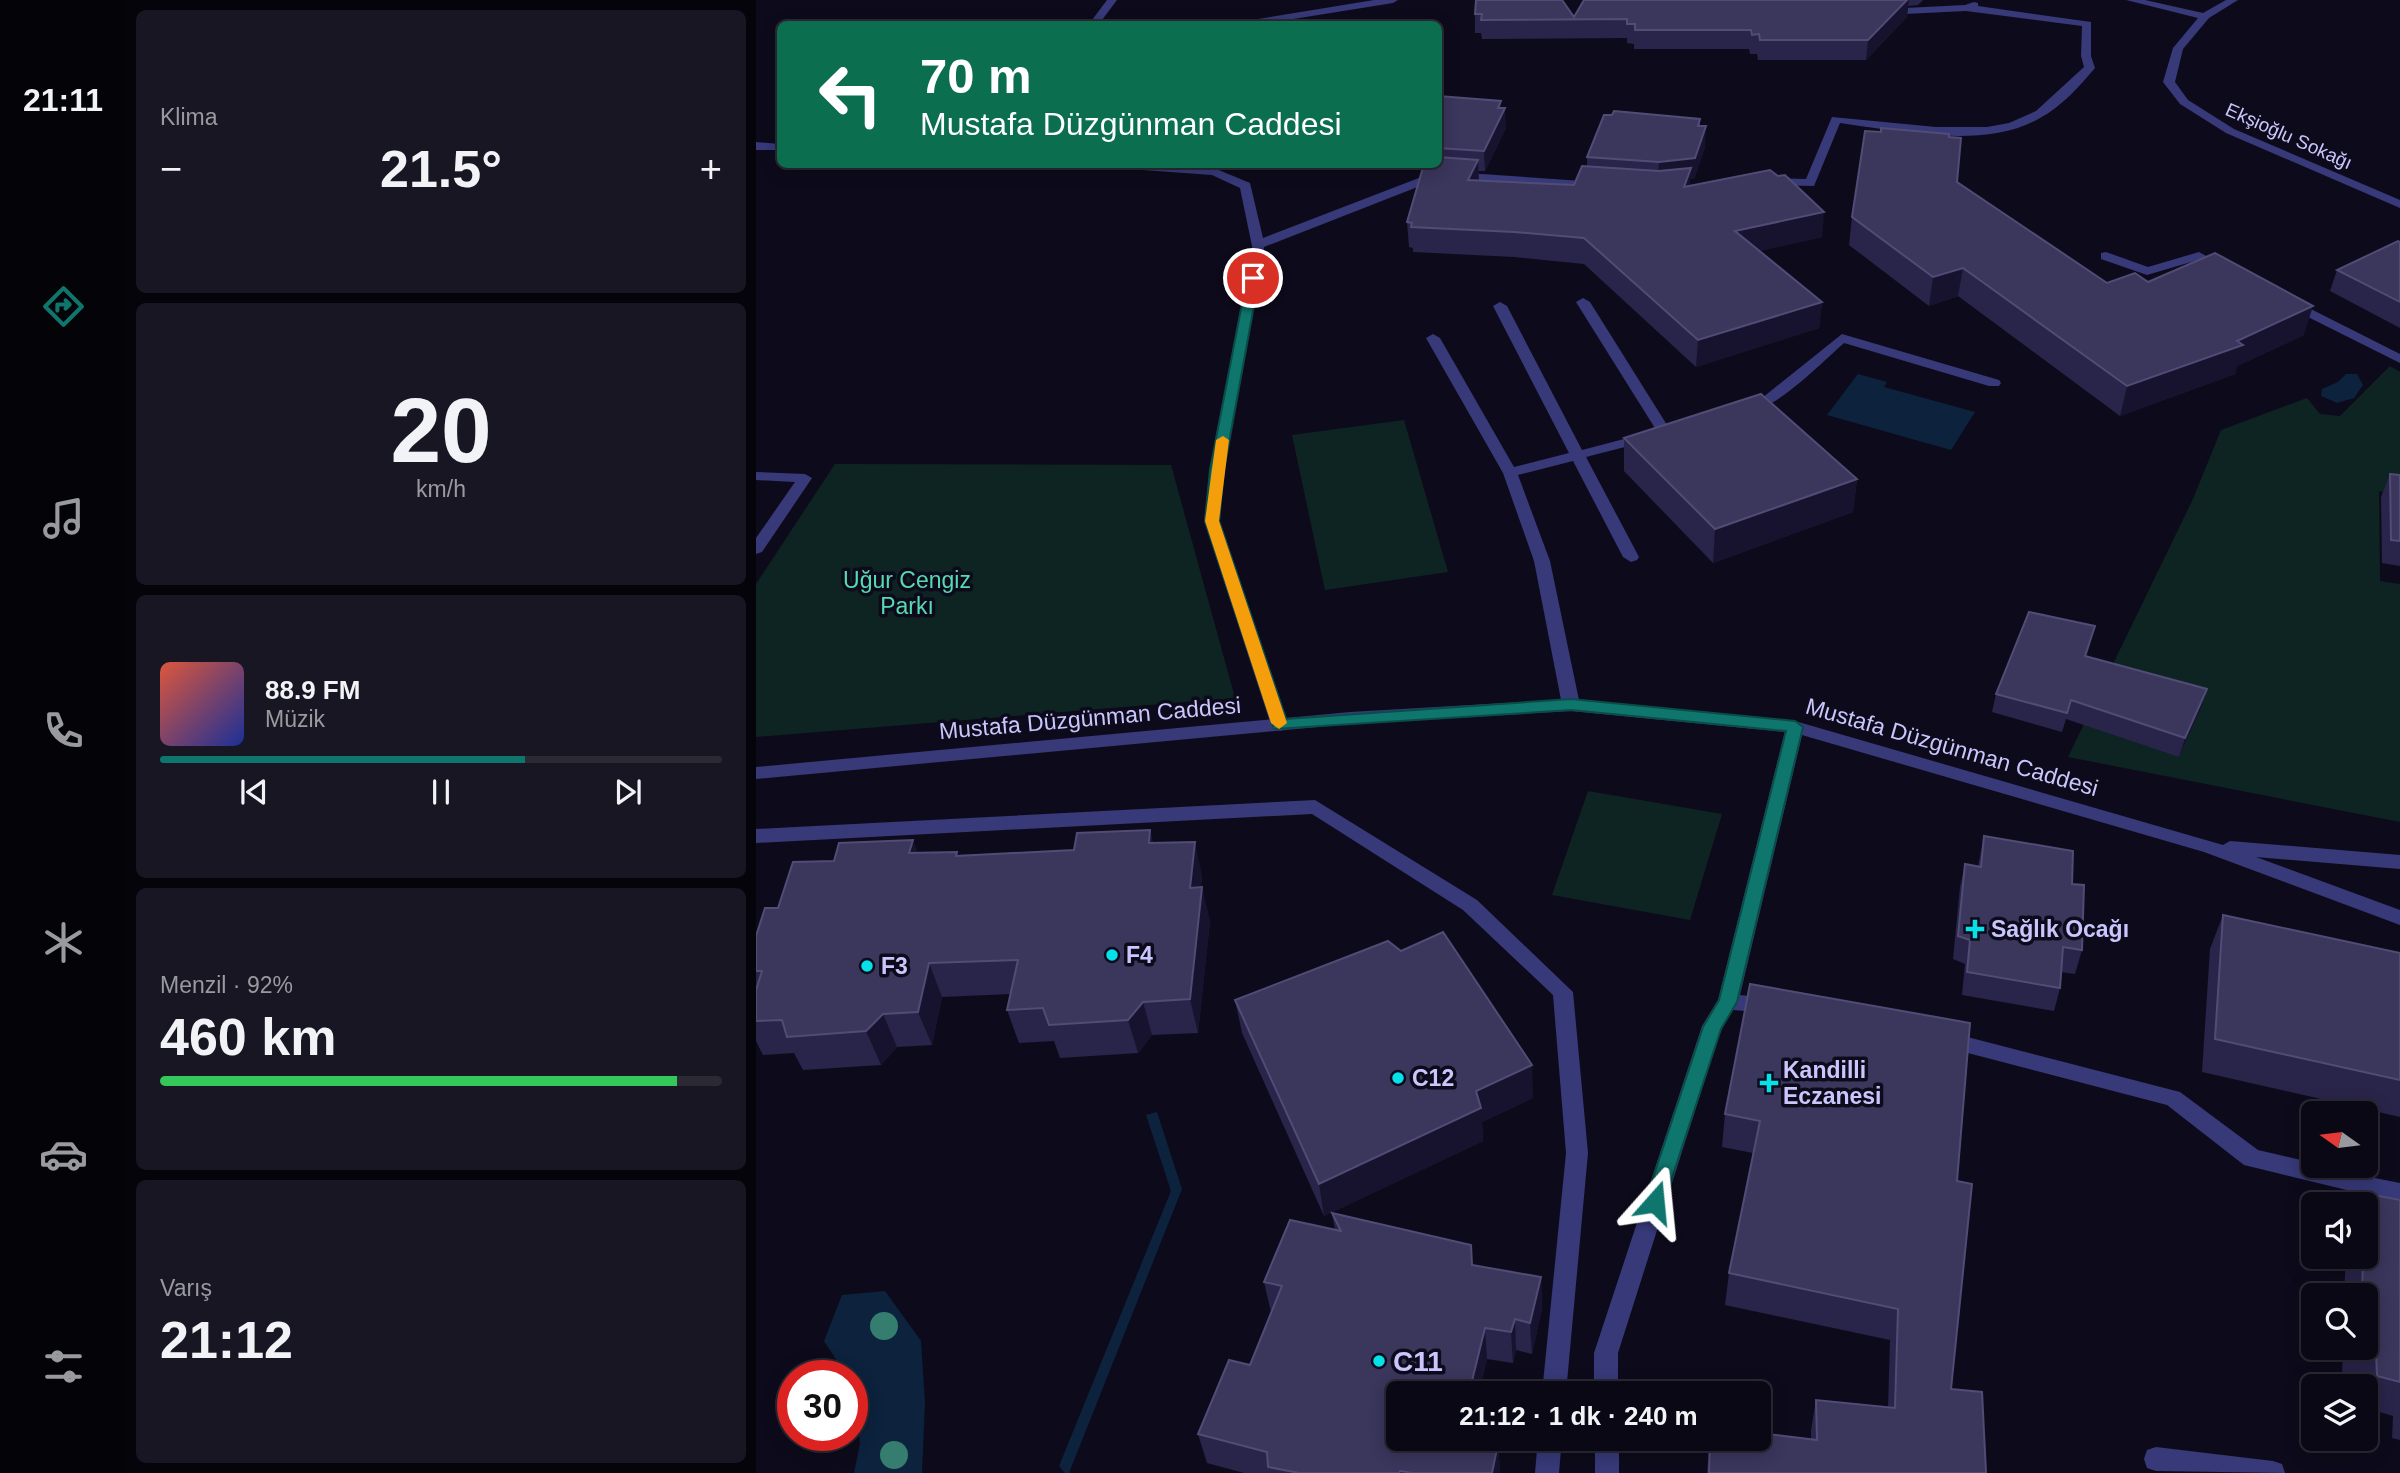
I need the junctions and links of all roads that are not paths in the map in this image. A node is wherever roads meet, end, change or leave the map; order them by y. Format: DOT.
graph roads {
  1 [pos="1112,0"];
  2 [pos="1393,0"];
  3 [pos="1984,0"];
  4 [pos="2131,0"];
  5 [pos="2233,0"];
  6 [pos="1966,8"];
  7 [pos="1875,11"];
  8 [pos="2205,16"];
  9 [pos="1096,21"];
  10 [pos="1264,21"];
  11 [pos="756,146"];
  12 [pos="777,147"];
  13 [pos="1159,168"];
  14 [pos="1760,182"];
  15 [pos="1616,187"];
  16 [pos="2400,204"];
  17 [pos="1257,245"];
  18 [pos="2106,256"];
  19 [pos="2234,274"];
  20 [pos="2282,299"];
  21 [pos="1583,302"];
  22 [pos="1500,306"];
  23 [pos="1433,338"];
  24 [pos="2400,359"];
  25 [pos="1994,383"];
  26 [pos="1730,414"];
  27 [pos="1577,455"];
  28 [pos="1510,473"];
  29 [pos="756,476"];
  30 [pos="756,549"];
  31 [pos="1631,557"];
  32 [pos="1571,705"];
  33 [pos="1280,725"];
  34 [pos="1795,727"];
  35 [pos="756,773"];
  36 [pos="756,836"];
  37 [pos="2209,847"];
  38 [pos="2400,862"];
  39 [pos="2400,918"];
  40 [pos="1728,1002"];
  41 [pos="1794,1007"];
  42 [pos="1925,1034"];
  43 [pos="2400,1193"];
  44 [pos="1555,1381"];
  45 [pos="1606,1381"];
  46 [pos="1549,1451"];
  47 [pos="1607,1451"];
  48 [pos="2156,1459"];
  49 [pos="1546,1473"];
  50 [pos="1607,1473"];
  51 [pos="2273,1473"];
  1 -- 9 [label="street"];
  2 -- 10 [label="street"];
  3 -- 6 [label="street"];
  4 -- 8 [label="street"];
  5 -- 8 [label="street"];
  6 -- 7 [label="street"];
  6 -- 14 [label="street"];
  8 -- 16 [label="street, Ekşioğlu Sokağı"];
  11 -- 12 [label="street"];
  13 -- 17 [label="street"];
  15 -- 17 [label="street"];
  17 -- 33 [label="street"];
  18 -- 19 [label="street"];
  20 -- 24 [label="street"];
  21 -- 27 [label="street"];
  22 -- 27 [label="street"];
  23 -- 28 [label="street"];
  25 -- 26 [label="street"];
  27 -- 28 [label="street"];
  27 -- 31 [label="street"];
  28 -- 32 [label="street"];
  29 -- 30 [label="street"];
  32 -- 33 [label="street, Mustafa Düzgünman Caddesi"];
  32 -- 34 [label="street, Mustafa Düzgünman Caddesi"];
  33 -- 35 [label="street, Mustafa Düzgünman Caddesi"];
  34 -- 37 [label="street, Mustafa Düzgünman Caddesi"];
  34 -- 40 [label="street"];
  36 -- 44 [label="street"];
  37 -- 38 [label="street, Mustafa Düzgünman Caddesi"];
  37 -- 39 [label="street, Mustafa Düzgünman Caddesi"];
  40 -- 41 [label="street"];
  40 -- 45 [label="street"];
  42 -- 43 [label="street"];
  46 -- 49 [label="street"];
  47 -- 50 [label="street"];
  48 -- 51 [label="street"];
}
